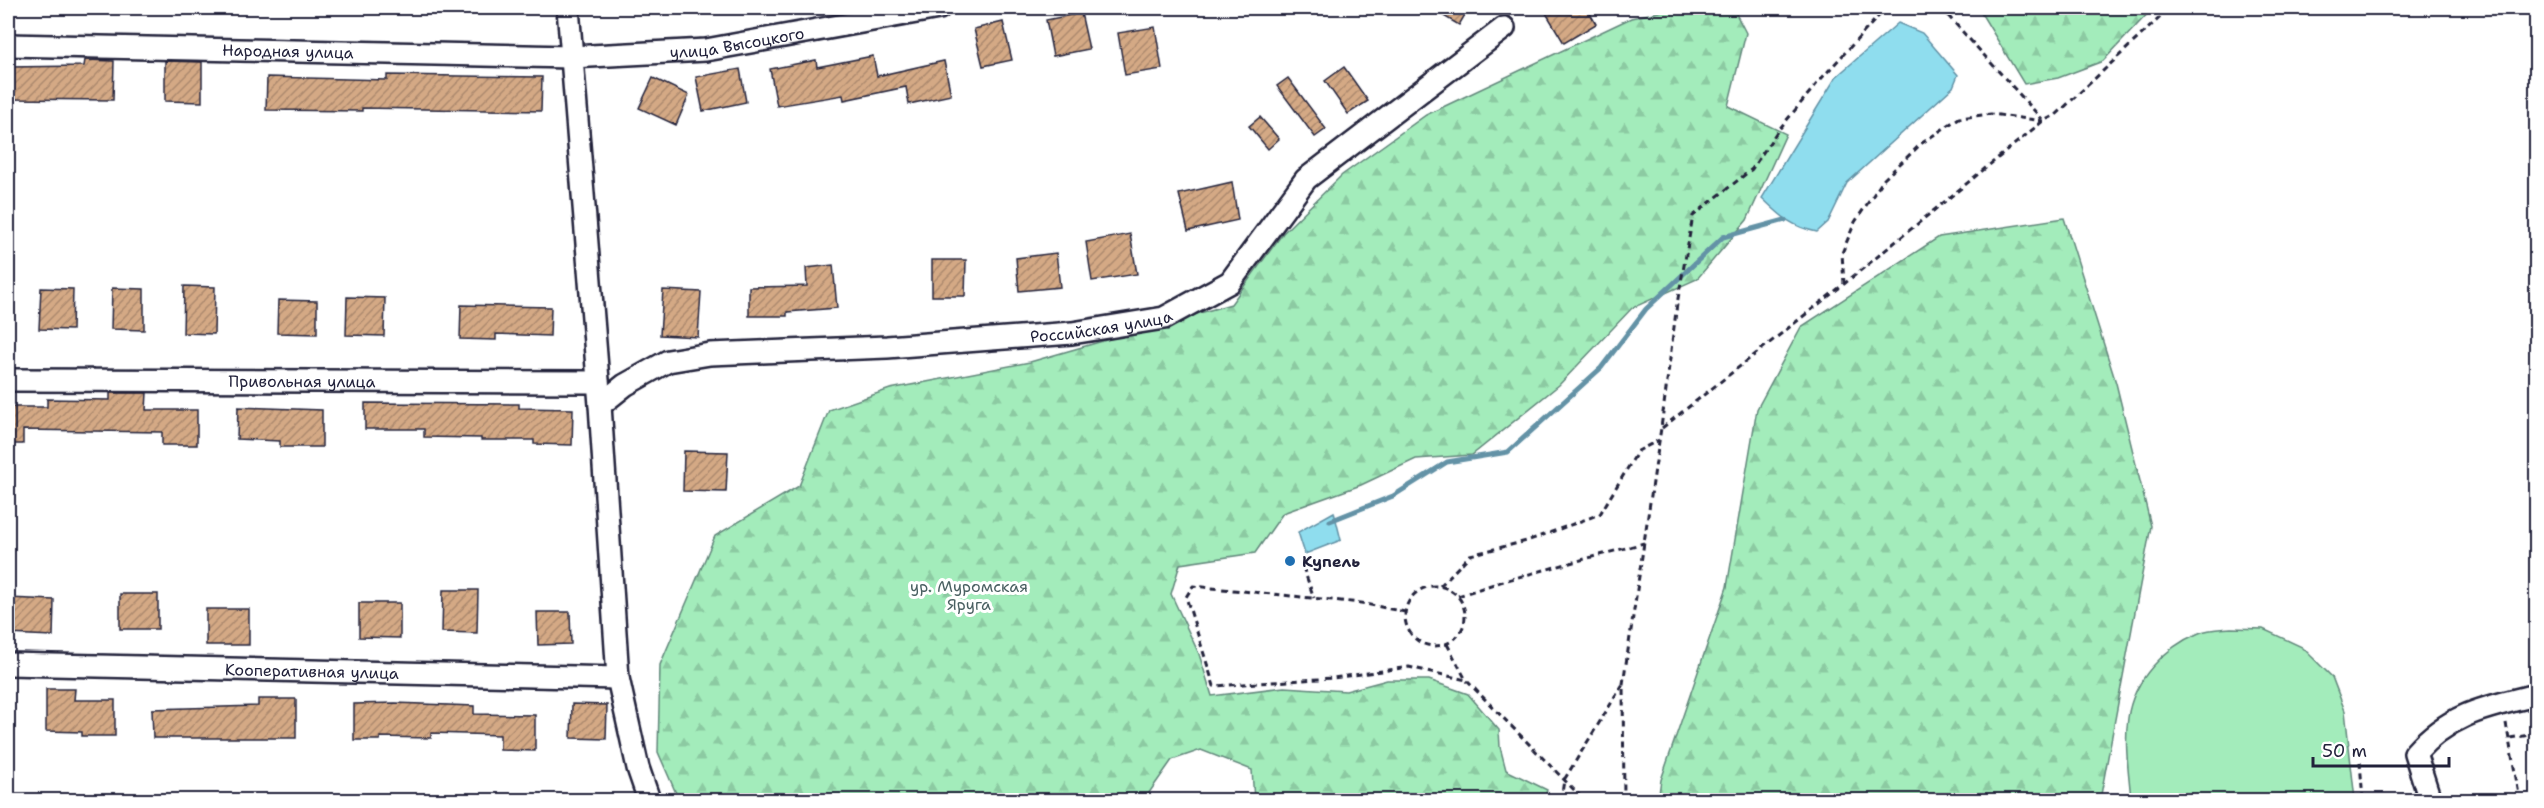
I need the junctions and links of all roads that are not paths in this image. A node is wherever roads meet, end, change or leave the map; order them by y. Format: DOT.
graph roads {
  1 [pos="568,8"];
  2 [pos="939,8"];
  3 [pos="1504,28"];
  4 [pos="8,45"];
  5 [pos="570,57"];
  6 [pos="8,380"];
  7 [pos="598,382"];
  8 [pos="600,405"];
  9 [pos="8,664"];
  10 [pos="618,678"];
  11 [pos="2536,696"];
  12 [pos="649,801"];
  13 [pos="2430,801"];
  1 -- 5 [label="street"];
  2 -- 5 [label="street, улица Высоцкого"];
  3 -- 8 [label="street, Российская улица"];
  4 -- 5 [label="street, Народная улица"];
  5 -- 7 [label="street"];
  6 -- 7 [label="street, Привольная улица"];
  7 -- 8 [label="street"];
  8 -- 10 [label="street"];
  9 -- 10 [label="street, Кооперативная улица"];
  10 -- 12 [label="street"];
  11 -- 13 [label="street"];
}
